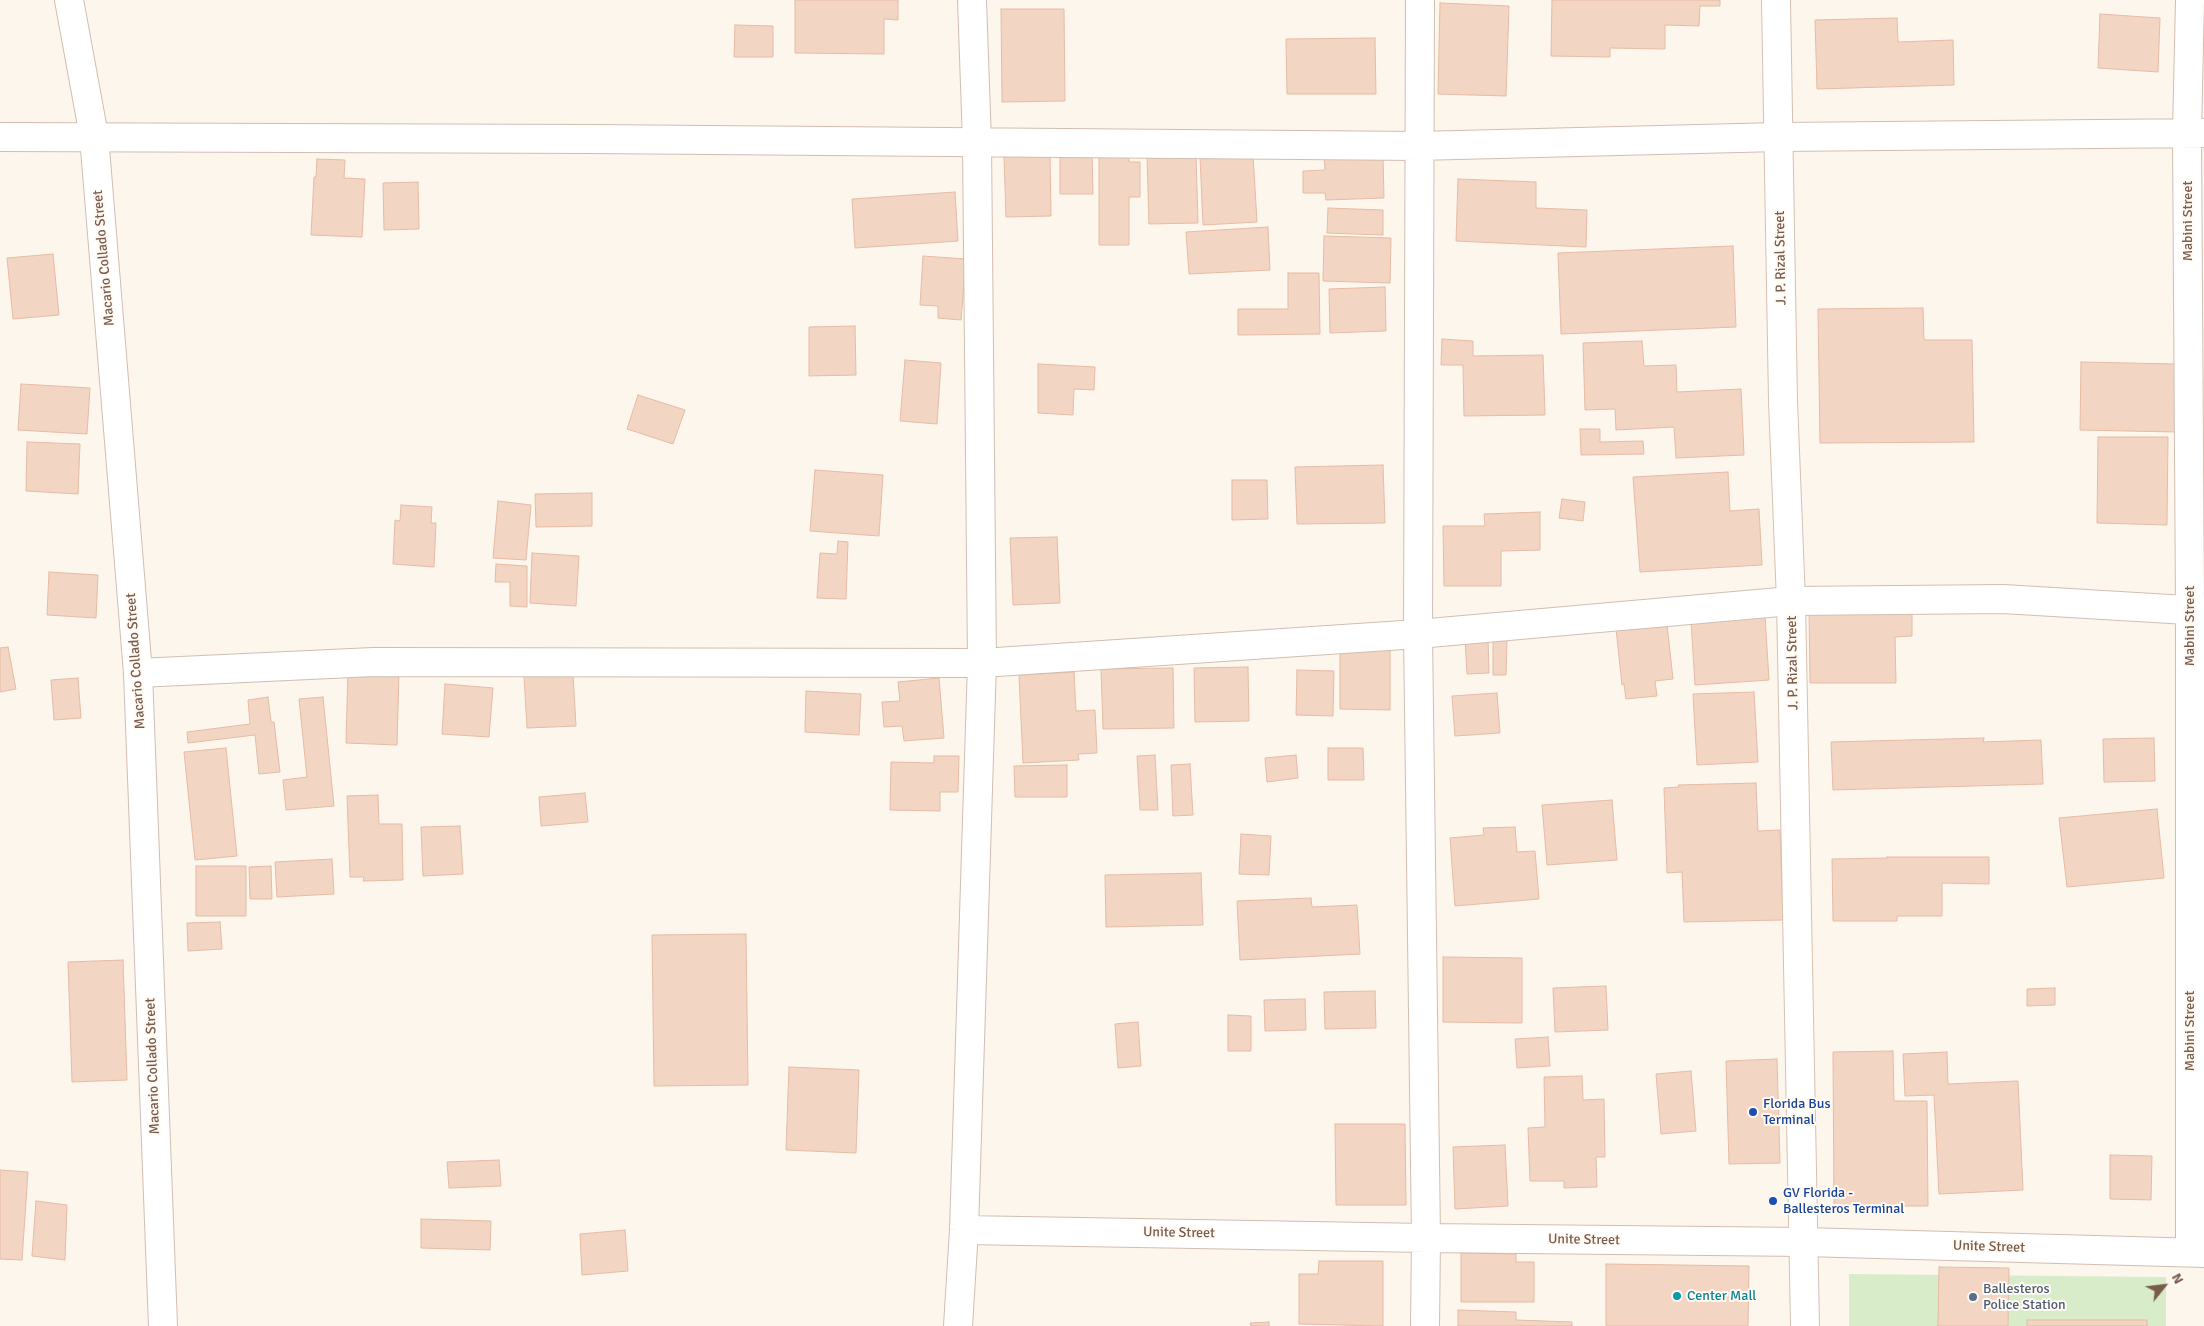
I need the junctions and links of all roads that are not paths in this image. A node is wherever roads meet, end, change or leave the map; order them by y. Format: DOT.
graph roads {
  1 [pos="69,0"];
  2 [pos="972,0"];
  3 [pos="1420,0"];
  4 [pos="1776,0"];
  5 [pos="2190,0"];
  6 [pos="2196,133"];
  7 [pos="94,136"];
  8 [pos="0,137"];
  9 [pos="1779,137"];
  10 [pos="977,142"];
  11 [pos="1418,146"];
  12 [pos="1792,602"];
  13 [pos="2197,611"];
  14 [pos="1418,634"];
  15 [pos="982,663"];
  16 [pos="138,673"];
  17 [pos="964,1230"];
  18 [pos="1426,1238"];
  19 [pos="1804,1242"];
  20 [pos="2197,1252"];
  21 [pos="163,1326"];
  22 [pos="958,1326"];
  23 [pos="1425,1326"];
  24 [pos="1805,1326"];
  1 -- 7 [label="street, Macario Collado Street"];
  2 -- 10 [label="street"];
  3 -- 11 [label="street"];
  4 -- 9 [label="street, J. P. Rizal Street"];
  5 -- 6 [label="street, Mabini Street"];
  6 -- 9 [label="street"];
  6 -- 13 [label="street, Mabini Street"];
  7 -- 8 [label="street"];
  7 -- 10 [label="street"];
  7 -- 16 [label="street, Macario Collado Street"];
  9 -- 11 [label="street"];
  9 -- 12 [label="street, J. P. Rizal Street"];
  10 -- 11 [label="street"];
  10 -- 15 [label="street"];
  11 -- 14 [label="street"];
  12 -- 13 [label="street"];
  12 -- 14 [label="street"];
  12 -- 19 [label="street, J. P. Rizal Street"];
  13 -- 20 [label="street, Mabini Street"];
  14 -- 15 [label="street"];
  14 -- 18 [label="street"];
  15 -- 16 [label="street"];
  15 -- 17 [label="street"];
  16 -- 21 [label="street, Macario Collado Street"];
  17 -- 18 [label="street, Unite Street"];
  17 -- 22 [label="street"];
  18 -- 19 [label="street, Unite Street"];
  18 -- 23 [label="street"];
  19 -- 20 [label="street, Unite Street"];
  19 -- 24 [label="street, J. P. Rizal Street"];
}
